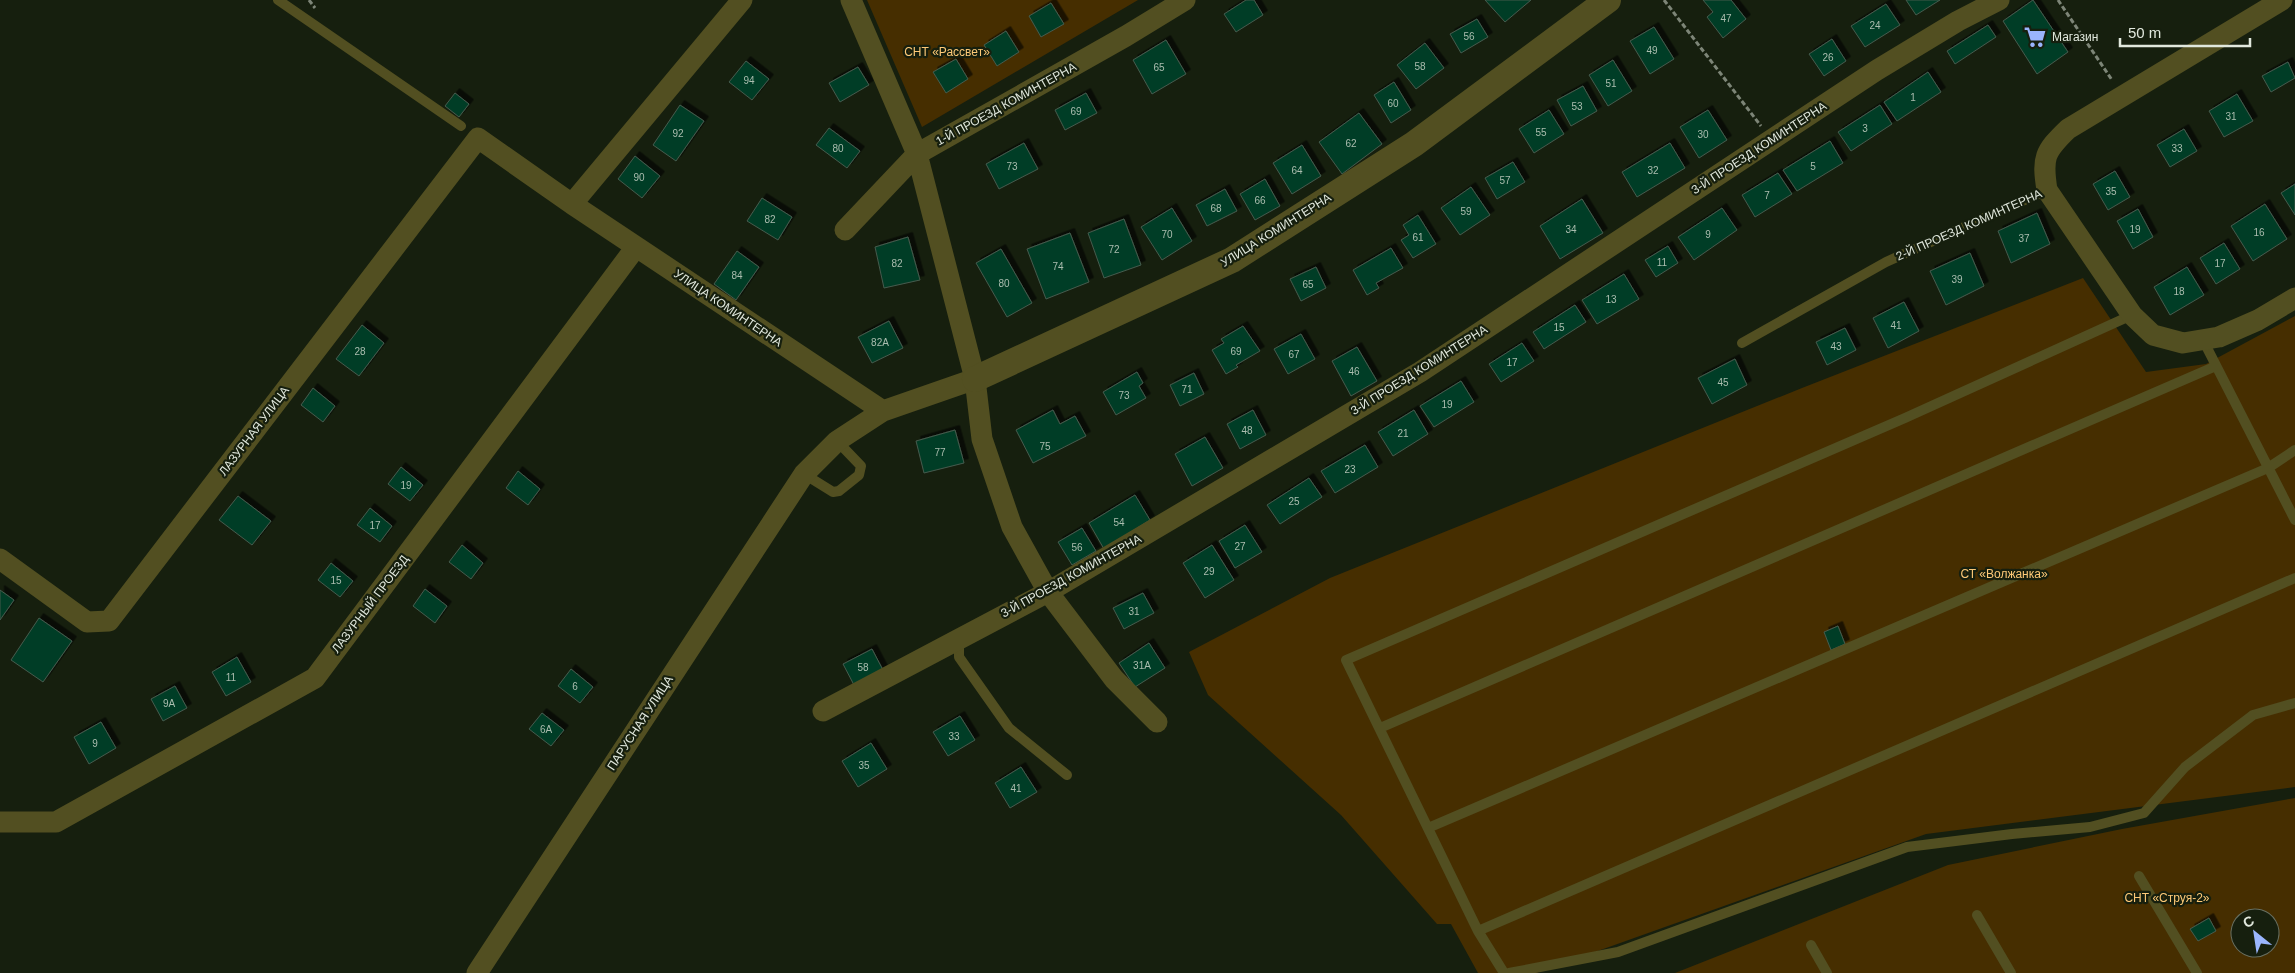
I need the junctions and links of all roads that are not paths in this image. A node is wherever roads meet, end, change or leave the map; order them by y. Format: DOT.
graph roads {
  1 [pos="278,0"];
  2 [pos="742,0"];
  3 [pos="851,0"];
  4 [pos="1185,0"];
  5 [pos="1608,0"];
  6 [pos="1999,0"];
  7 [pos="2282,0"];
  8 [pos="469,132"];
  9 [pos="917,154"];
  10 [pos="2047,190"];
  11 [pos="572,204"];
  12 [pos="846,230"];
  13 [pos="636,247"];
  14 [pos="2295,298"];
  15 [pos="2132,316"];
  16 [pos="2203,340"];
  17 [pos="1742,343"];
  18 [pos="2216,366"];
  19 [pos="975,379"];
  20 [pos="883,411"];
  21 [pos="837,441"];
  22 [pos="2295,450"];
  23 [pos="2268,468"];
  24 [pos="804,474"];
  25 [pos="2295,520"];
  26 [pos="0,559"];
  27 [pos="2295,578"];
  28 [pos="1048,592"];
  29 [pos="959,637"];
  30 [pos="2295,703"];
  31 [pos="823,711"];
  32 [pos="1157,722"];
  33 [pos="1380,728"];
  34 [pos="1067,775"];
  35 [pos="0,822"];
  36 [pos="1428,828"];
  37 [pos="2140,876"];
  38 [pos="1977,915"];
  39 [pos="1478,931"];
  40 [pos="1810,945"];
  41 [pos="476,973"];
  42 [pos="1504,973"];
  43 [pos="1508,973"];
  44 [pos="1827,973"];
  45 [pos="2011,973"];
  46 [pos="2197,973"];
  1 -- 8 [label="lane"];
  2 -- 11 [label="street"];
  3 -- 9 [label="street"];
  4 -- 9 [label="street, 1-Й ПРОЕЗД КОМИНТЕРНА"];
  5 -- 19 [label="street, УЛИЦА КОМИНТЕРНА"];
  6 -- 28 [label="street, 3-Й ПРОЕЗД КОМИНТЕРНА"];
  7 -- 10 [label="street, 2-Й ПРОЕЗД КОМИНТЕРНА"];
  8 -- 11 [label="street, УЛИЦА КОМИНТЕРНА"];
  8 -- 26 [label="street, ЛАЗУРНАЯ УЛИЦА"];
  9 -- 12 [label="street, 1-Й ПРОЕЗД КОМИНТЕРНА"];
  9 -- 19 [label="street"];
  10 -- 15 [label="street"];
  10 -- 17 [label="lane, 2-Й ПРОЕЗД КОМИНТЕРНА"];
  11 -- 13 [label="street, УЛИЦА КОМИНТЕРНА"];
  13 -- 20 [label="street, УЛИЦА КОМИНТЕРНА"];
  13 -- 35 [label="street, ЛАЗУРНЫЙ ПРОЕЗД"];
  14 -- 16 [label="street"];
  15 -- 16 [label="street"];
  15 -- 33 [label="lane"];
  16 -- 18 [label="lane"];
  18 -- 23 [label="lane"];
  18 -- 33 [label="lane"];
  19 -- 20 [label="street, УЛИЦА КОМИНТЕРНА"];
  19 -- 28 [label="street"];
  20 -- 21 [label="street, УЛИЦА КОМИНТЕРНА"];
  21 -- 24 [label="street, УЛИЦА КОМИНТЕРНА"];
  21 -- 24 [label="lane"];
  22 -- 23 [label="lane"];
  23 -- 25 [label="lane"];
  23 -- 36 [label="lane"];
  24 -- 41 [label="street, ПАРУСНАЯ УЛИЦА"];
  27 -- 39 [label="lane"];
  28 -- 29 [label="street, 3-Й ПРОЕЗД КОМИНТЕРНА"];
  28 -- 32 [label="street"];
  29 -- 31 [label="street, 3-Й ПРОЕЗД КОМИНТЕРНА"];
  29 -- 34 [label="lane"];
  30 -- 43 [label="lane"];
  33 -- 36 [label="lane"];
  36 -- 39 [label="lane"];
  37 -- 46 [label="lane"];
  38 -- 45 [label="lane"];
  39 -- 42 [label="lane"];
  40 -- 44 [label="lane"];
}
